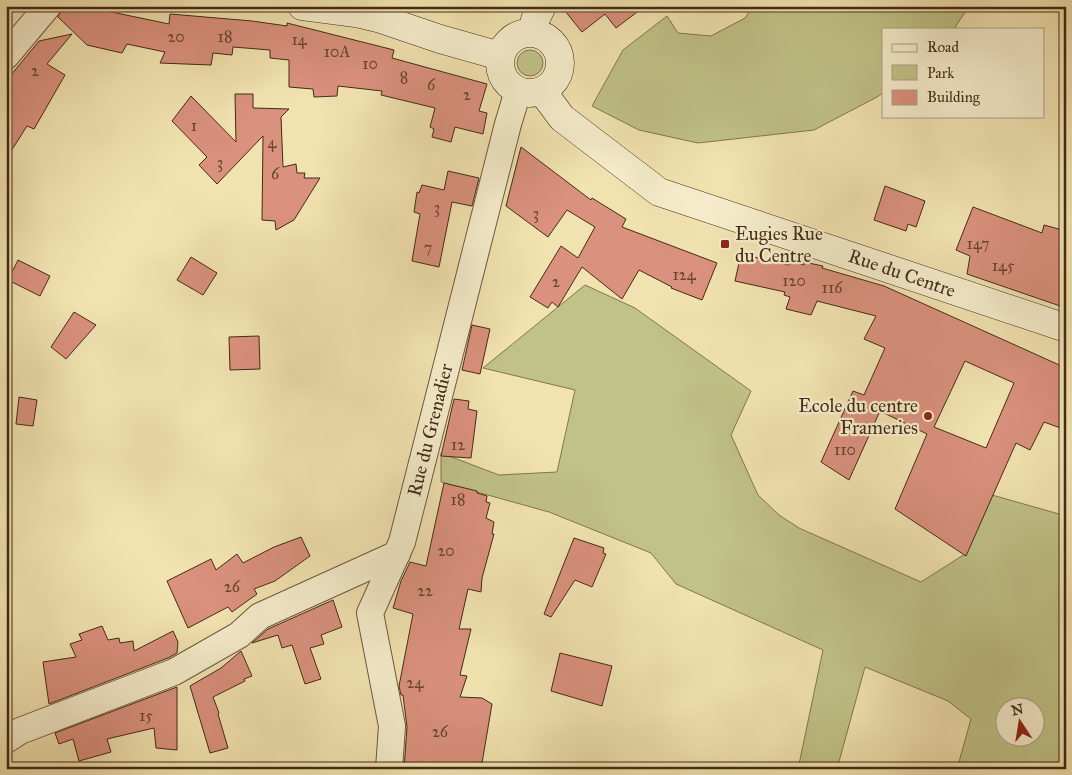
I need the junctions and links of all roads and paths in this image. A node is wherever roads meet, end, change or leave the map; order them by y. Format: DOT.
graph roads {
  1 [pos="48,6"];
  2 [pos="302,6"];
  3 [pos="542,6"];
  4 [pos="533,32"];
  5 [pos="6,56"];
  6 [pos="500,56"];
  7 [pos="530,91"];
  8 [pos="1066,328"];
  9 [pos="396,554"];
  10 [pos="6,740"];
  11 [pos="389,769"];
  1 -- 5 [label="street"];
  2 -- 6 [label="street"];
  3 -- 4 [label="street"];
  4 -- 6 [label="street"];
  4 -- 7 [label="street"];
  6 -- 7 [label="street"];
  7 -- 8 [label="street, Rue du Centre"];
  7 -- 9 [label="street, Rue du Grenadier"];
  9 -- 10 [label="street"];
  9 -- 11 [label="street, Rue du Grenadier"];
}
